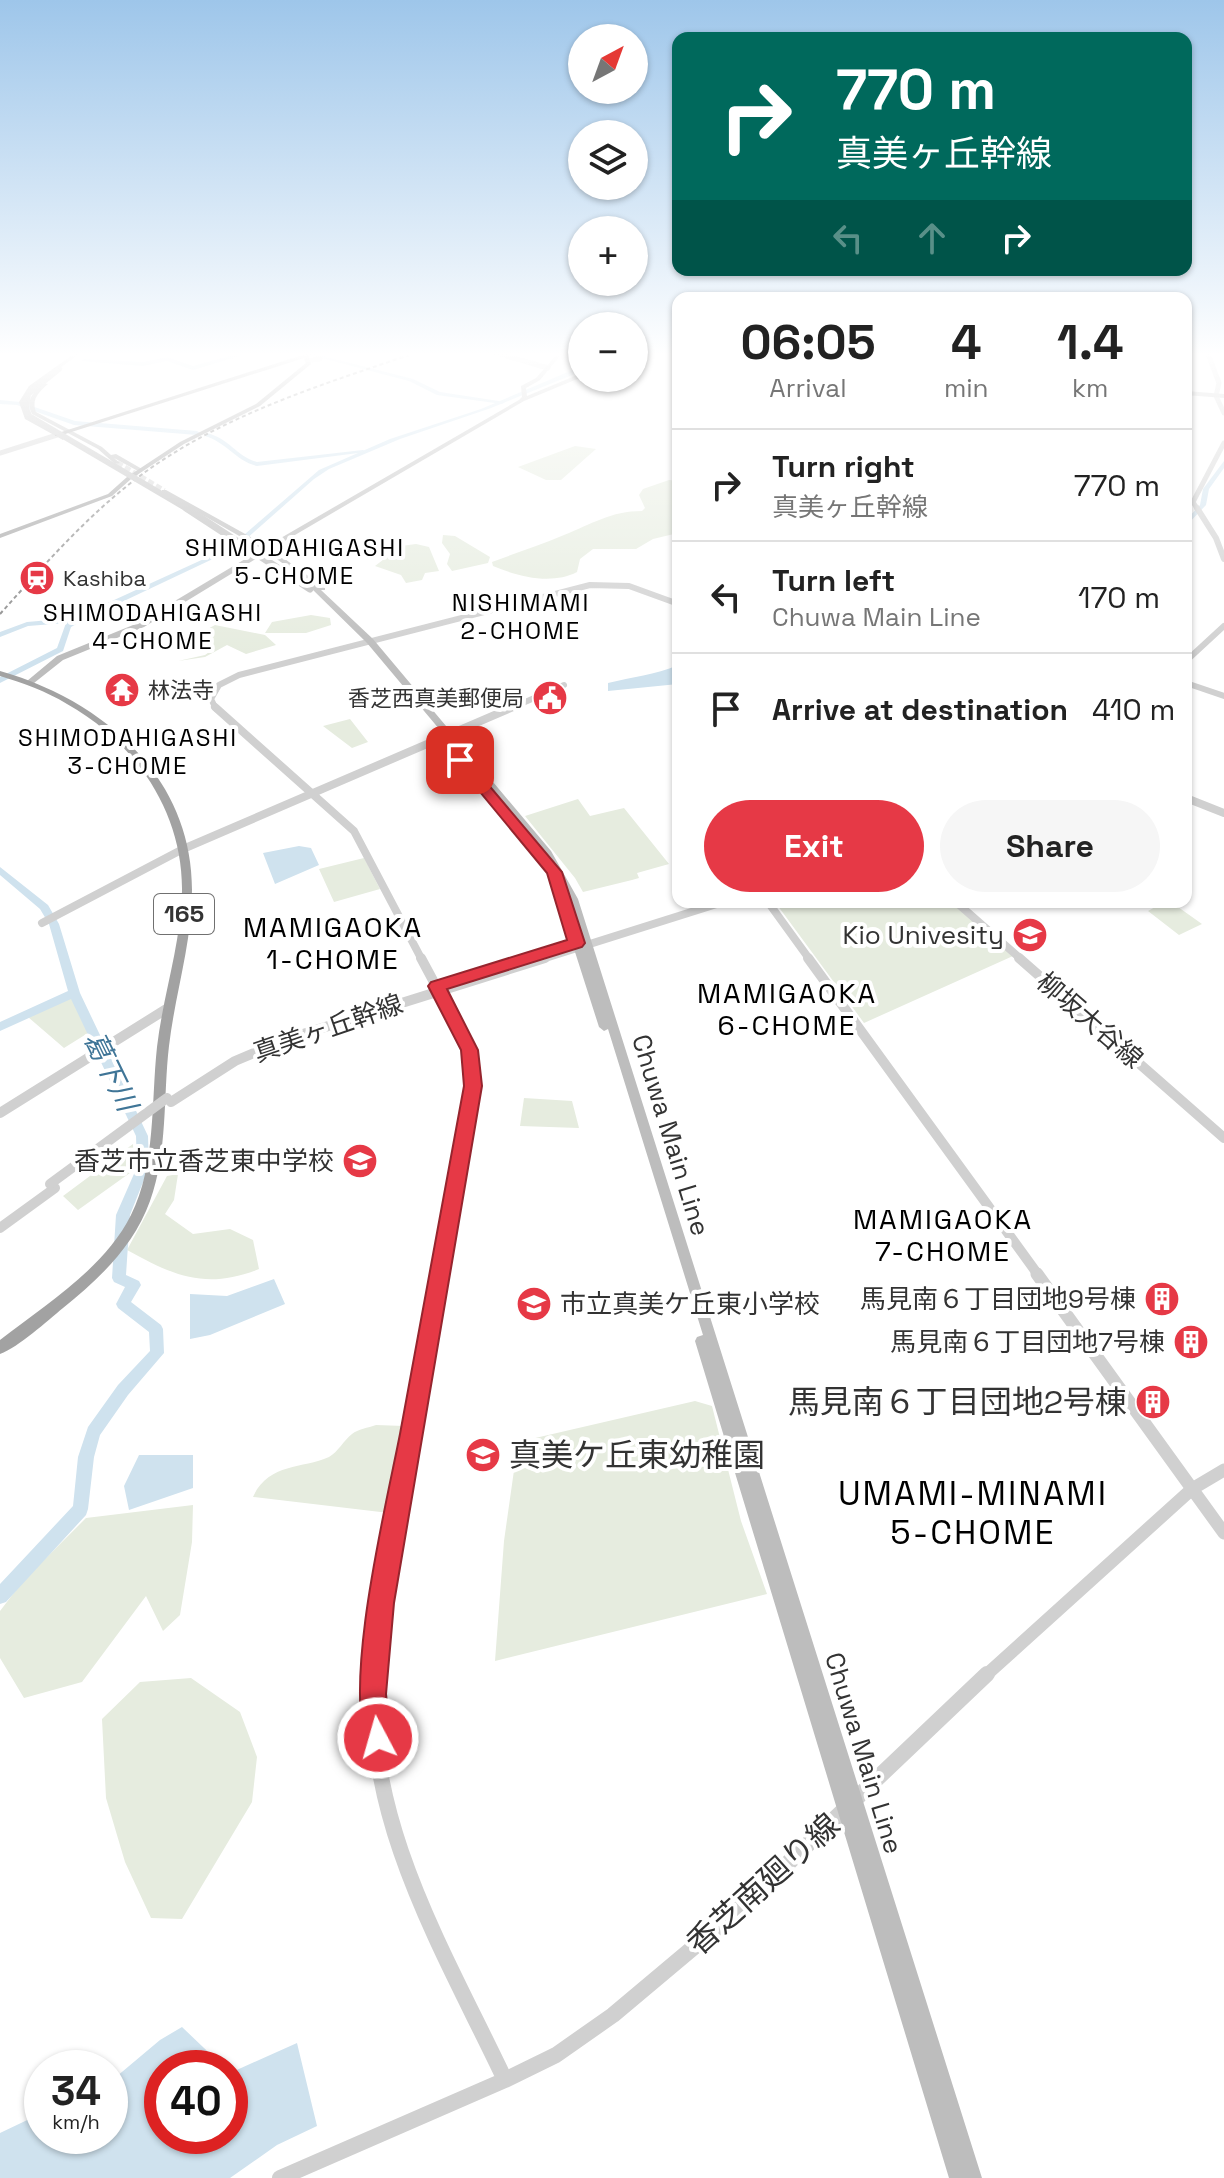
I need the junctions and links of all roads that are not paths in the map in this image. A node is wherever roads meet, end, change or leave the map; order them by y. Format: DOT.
graph roads {
  1 [pos="91,453"];
  2 [pos="94,453"];
  3 [pos="94,453"];
  4 [pos="94,453"];
  5 [pos="103,453"];
  6 [pos="105,453"];
  7 [pos="107,453"];
  8 [pos="168,453"];
  9 [pos="428,453"];
  10 [pos="1218,453"];
  11 [pos="140,470"];
  12 [pos="129,478"];
  13 [pos="152,486"];
  14 [pos="168,494"];
  15 [pos="0,536"];
  16 [pos="239,537"];
  17 [pos="267,549"];
  18 [pos="258,554"];
  19 [pos="1224,559"];
  20 [pos="672,602"];
  21 [pos="348,620"];
  22 [pos="1224,626"];
  23 [pos="1214,636"];
  24 [pos="1224,639"];
  25 [pos="368,642"];
  26 [pos="1192,656"];
  27 [pos="1192,661"];
  28 [pos="6,674"];
  29 [pos="31,681"];
  30 [pos="564,685"];
  31 [pos="1192,685"];
  32 [pos="1224,696"];
  33 [pos="445,736"];
  34 [pos="314,792"];
  35 [pos="1192,800"];
  36 [pos="1224,813"];
  37 [pos="183,849"];
  38 [pos="689,908"];
  39 [pos="703,908"];
  40 [pos="772,908"];
  41 [pos="963,908"];
  42 [pos="42,923"];
  43 [pos="583,943"];
  44 [pos="438,989"];
  45 [pos="168,1008"];
  46 [pos="0,1113"];
  47 [pos="1224,1138"];
  48 [pos="53,1186"];
  49 [pos="0,1220"];
  50 [pos="0,1228"];
  51 [pos="0,1348"];
  52 [pos="1224,1470"];
  53 [pos="1192,1489"];
  54 [pos="1224,1533"];
  55 [pos="850,1805"];
  56 [pos="505,2080"];
  57 [pos="280,2178"];
  58 [pos="959,2178"];
  59 [pos="972,2178"];
  1 -- 12 [label="main road"];
  2 -- 14 [label="main road, Chuwa Main Line, bridge"];
  3 -- 14 [label="main road, bridge"];
  4 -- 6 [label="main road"];
  5 -- 11 [label="main road"];
  7 -- 14 [label="main road, bridge"];
  8 -- 11 [label="highway"];
  9 -- 17 [label="main road"];
  10 -- 19 [label="street"];
  11 -- 12 [label="highway"];
  12 -- 15 [label="highway"];
  13 -- 16 [label="main road"];
  14 -- 16 [label="main road"];
  14 -- 21 [label="main road, Chuwa Main Line, bridge"];
  16 -- 17 [label="main road"];
  16 -- 18 [label="main road, bridge"];
  17 -- 18 [label="main road"];
  17 -- 21 [label="main road"];
  18 -- 21 [label="main road"];
  18 -- 29 [label="main road"];
  20 -- 25 [label="street"];
  21 -- 25 [label="main road, Chuwa Main Line"];
  22 -- 23 [label="street"];
  23 -- 24 [label="street"];
  23 -- 26 [label="street"];
  23 -- 27 [label="street"];
  25 -- 33 [label="main road, Chuwa Main Line"];
  25 -- 34 [label="street"];
  28 -- 29 [label="highway, 165"];
  29 -- 37 [label="highway, 165"];
  30 -- 33 [label="street"];
  31 -- 32 [label="street"];
  33 -- 34 [label="street"];
  33 -- 43 [label="main road, Chuwa Main Line"];
  34 -- 37 [label="street"];
  34 -- 44 [label="street"];
  35 -- 36 [label="street"];
  37 -- 42 [label="street"];
  37 -- 45 [label="highway, 165"];
  38 -- 43 [label="street, 真美ヶ丘幹線"];
  39 -- 43 [label="street, 真美ヶ丘幹線"];
  40 -- 53 [label="street"];
  41 -- 47 [label="street, 柳坂大谷線"];
  43 -- 44 [label="street, 真美ヶ丘幹線"];
  43 -- 55 [label="main road, Chuwa Main Line"];
  44 -- 48 [label="street, 真美ヶ丘幹線, bridge"];
  44 -- 56 [label="street"];
  45 -- 46 [label="street"];
  45 -- 51 [label="highway, 165"];
  48 -- 49 [label="street"];
  48 -- 50 [label="street"];
  52 -- 53 [label="street, 香芝南廻り線"];
  53 -- 54 [label="street"];
  53 -- 55 [label="street, 香芝南廻り線"];
  55 -- 56 [label="street, 香芝南廻り線"];
  55 -- 58 [label="main road, Chuwa Main Line"];
  55 -- 59 [label="main road, Chuwa Main Line"];
  56 -- 57 [label="street, 香芝南廻り線"];
}
